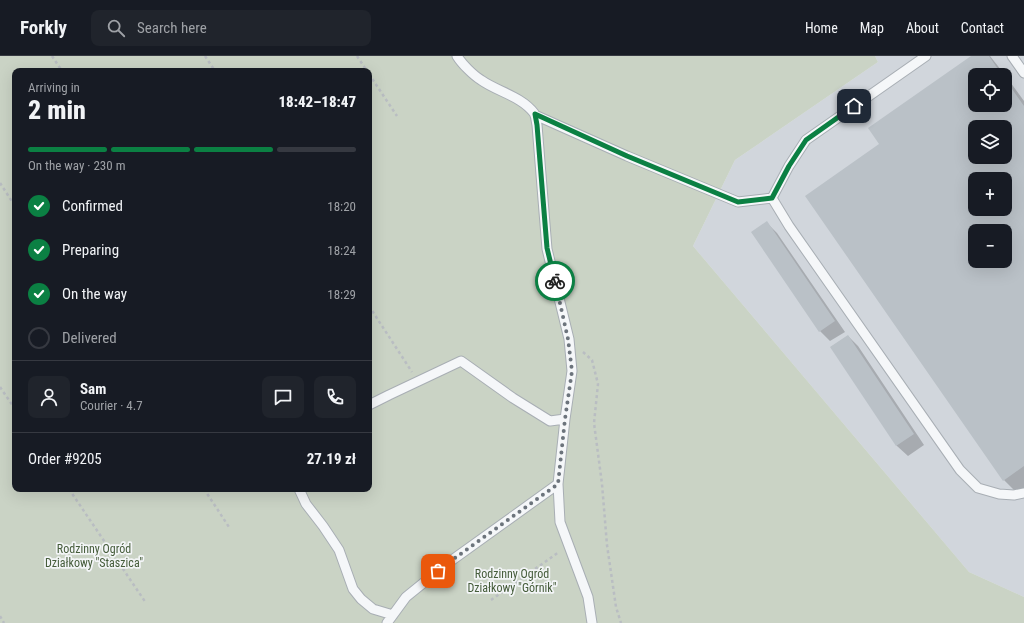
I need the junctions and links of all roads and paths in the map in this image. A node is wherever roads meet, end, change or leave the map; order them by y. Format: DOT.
graph roads {
  1 [pos="52,56"];
  2 [pos="205,56"];
  3 [pos="357,56"];
  4 [pos="457,56"];
  5 [pos="926,56"];
  6 [pos="1012,56"];
  7 [pos="60,68"];
  8 [pos="213,68"];
  9 [pos="365,68"];
  10 [pos="1024,74"];
  11 [pos="372,78"];
  12 [pos="535,114"];
  13 [pos="397,116"];
  14 [pos="0,183"];
  15 [pos="772,198"];
  16 [pos="12,201"];
  17 [pos="372,311"];
  18 [pos="568,339"];
  19 [pos="416,382"];
  20 [pos="0,387"];
  21 [pos="372,404"];
  22 [pos="12,405"];
  23 [pos="565,419"];
  24 [pos="558,484"];
  25 [pos="71,492"];
  26 [pos="206,492"];
  27 [pos="300,492"];
  28 [pos="1024,493"];
  29 [pos="229,527"];
  30 [pos="561,550"];
  31 [pos="491,600"];
  32 [pos="146,603"];
  33 [pos="393,615"];
  34 [pos="0,616"];
  35 [pos="4,623"];
  36 [pos="387,623"];
  37 [pos="592,623"];
  38 [pos="621,623"];
  1 -- 7 [label="path"];
  2 -- 8 [label="path"];
  3 -- 9 [label="path"];
  4 -- 12 [label="lane"];
  5 -- 15 [label="lane"];
  6 -- 10 [label="lane"];
  11 -- 13 [label="path"];
  12 -- 15 [label="lane"];
  12 -- 18 [label="lane"];
  14 -- 16 [label="path"];
  15 -- 28 [label="lane"];
  17 -- 19 [label="path"];
  18 -- 23 [label="lane"];
  18 -- 38 [label="path"];
  19 -- 21 [label="lane"];
  19 -- 23 [label="lane"];
  20 -- 22 [label="path"];
  23 -- 24 [label="lane"];
  24 -- 33 [label="lane"];
  24 -- 37 [label="lane"];
  25 -- 32 [label="path"];
  26 -- 29 [label="path"];
  27 -- 33 [label="lane"];
  30 -- 31 [label="path"];
  33 -- 36 [label="lane"];
  34 -- 35 [label="path"];
}
